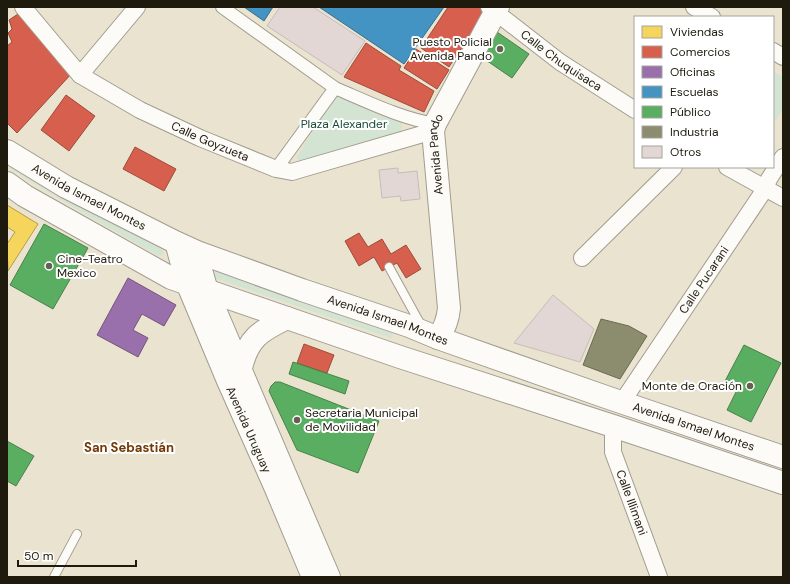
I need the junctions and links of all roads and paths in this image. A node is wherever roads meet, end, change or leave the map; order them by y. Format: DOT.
graph roads {
  1 [pos="23,7"];
  2 [pos="137,7"];
  3 [pos="222,7"];
  4 [pos="694,7"];
  5 [pos="494,8"];
  6 [pos="710,16"];
  7 [pos="774,52"];
  8 [pos="783,57"];
  9 [pos="80,75"];
  10 [pos="335,88"];
  11 [pos="634,109"];
  12 [pos="434,127"];
  13 [pos="7,151"];
  14 [pos="783,157"];
  15 [pos="673,168"];
  16 [pos="728,168"];
  17 [pos="276,169"];
  18 [pos="7,183"];
  19 [pos="765,188"];
  20 [pos="783,198"];
  21 [pos="175,242"];
  22 [pos="197,252"];
  23 [pos="582,258"];
  24 [pos="389,267"];
  25 [pos="186,283"];
  26 [pos="208,291"];
  27 [pos="287,318"];
  28 [pos="432,335"];
  29 [pos="359,343"];
  30 [pos="237,374"];
  31 [pos="622,402"];
  32 [pos="613,426"];
  33 [pos="783,457"];
  34 [pos="783,483"];
  35 [pos="77,534"];
  36 [pos="319,573"];
  37 [pos="54,577"];
  38 [pos="659,577"];
  1 -- 9 [label="street, Calle Goyzueta"];
  2 -- 9 [label="street"];
  3 -- 10 [label="street"];
  4 -- 6 [label="street"];
  5 -- 11 [label="street, Calle Chuquisaca"];
  5 -- 12 [label="main road, Avenida Pando"];
  7 -- 8 [label="street"];
  9 -- 17 [label="street, Calle Goyzueta"];
  10 -- 12 [label="street"];
  10 -- 17 [label="street"];
  12 -- 17 [label="street, Calle Goyzueta"];
  12 -- 28 [label="main road, Avenida Pando"];
  13 -- 21 [label="main road, Avenida Ismael Montes"];
  14 -- 19 [label="street, Calle Pucarani"];
  15 -- 23 [label="street"];
  16 -- 19 [label="street"];
  18 -- 25 [label="main road, Avenida Ismael Montes"];
  19 -- 20 [label="street"];
  19 -- 31 [label="street, Calle Pucarani"];
  21 -- 22 [label="main road, Avenida Ismael Montes"];
  21 -- 25 [label="street, Avenida Uruguay"];
  22 -- 26 [label="street, Avenida Uruguay"];
  22 -- 28 [label="main road, Avenida Ismael Montes"];
  24 -- 28 [label="lane"];
  25 -- 26 [label="main road, Avenida Ismael Montes"];
  25 -- 30 [label="street, Avenida Uruguay"];
  26 -- 27 [label="main road, Avenida Ismael Montes"];
  26 -- 30 [label="street, Avenida Uruguay"];
  27 -- 29 [label="main road, Avenida Ismael Montes"];
  27 -- 30 [label="main road"];
  28 -- 29 [label="main road"];
  28 -- 31 [label="main road, Avenida Ismael Montes"];
  29 -- 32 [label="main road, Avenida Ismael Montes"];
  30 -- 36 [label="street, Avenida Uruguay"];
  31 -- 32 [label="main road"];
  31 -- 33 [label="main road, Avenida Ismael Montes"];
  32 -- 34 [label="main road, Avenida Ismael Montes"];
  32 -- 38 [label="street, Calle Illimani"];
  35 -- 37 [label="lane"];
}
